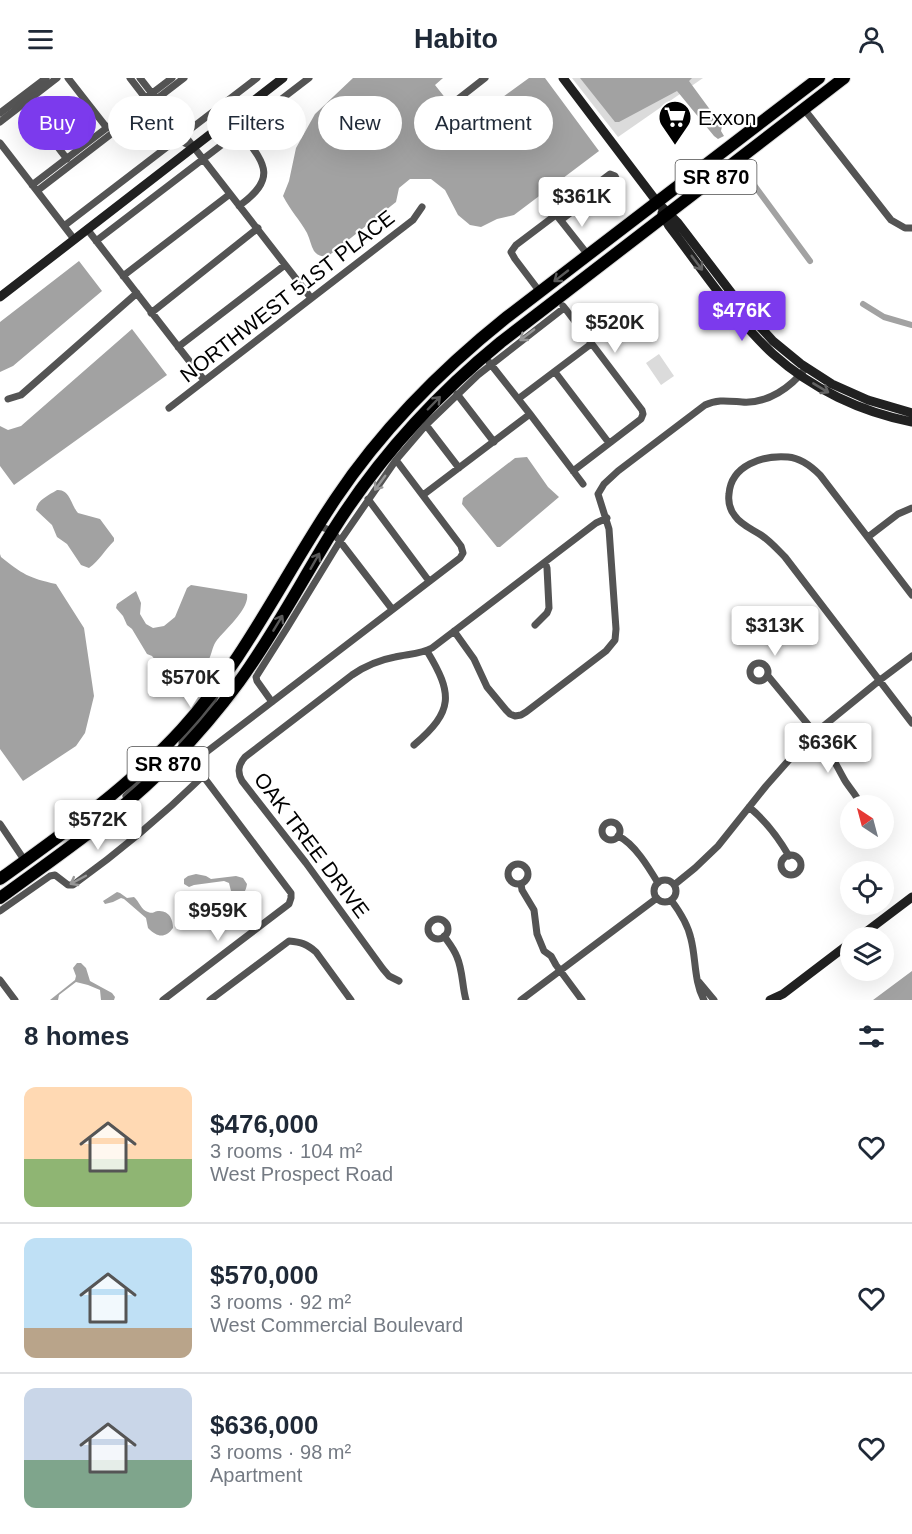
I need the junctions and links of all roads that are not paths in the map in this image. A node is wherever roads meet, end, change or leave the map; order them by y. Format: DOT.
graph roads {
  1 [pos="46,78"];
  2 [pos="57,78"];
  3 [pos="68,78"];
  4 [pos="130,78"];
  5 [pos="140,78"];
  6 [pos="172,78"];
  7 [pos="184,78"];
  8 [pos="257,78"];
  9 [pos="283,78"];
  10 [pos="309,78"];
  11 [pos="485,78"];
  12 [pos="563,78"];
  13 [pos="819,78"];
  14 [pos="831,78"];
  15 [pos="844,78"];
  16 [pos="33,96"];
  17 [pos="148,96"];
  18 [pos="149,96"];
  19 [pos="154,96"];
  20 [pos="156,96"];
  21 [pos="286,96"];
  22 [pos="462,96"];
  23 [pos="794,97"];
  24 [pos="18,108"];
  25 [pos="804,109"];
  26 [pos="0,113"];
  27 [pos="0,122"];
  28 [pos="195,126"];
  29 [pos="106,128"];
  30 [pos="108,132"];
  31 [pos="0,143"];
  32 [pos="195,145"];
  33 [pos="195,149"];
  34 [pos="60,150"];
  35 [pos="163,150"];
  36 [pos="189,150"];
  37 [pos="215,150"];
  38 [pos="254,150"];
  39 [pos="67,159"];
  40 [pos="203,159"];
  41 [pos="732,164"];
  42 [pos="34,188"];
  43 [pos="230,194"];
  44 [pos="657,202"];
  45 [pos="239,206"];
  46 [pos="422,207"];
  47 [pos="666,215"];
  48 [pos="559,218"];
  49 [pos="64,226"];
  50 [pos="258,228"];
  51 [pos="908,228"];
  52 [pos="87,229"];
  53 [pos="74,239"];
  54 [pos="96,241"];
  55 [pos="588,255"];
  56 [pos="285,265"];
  57 [pos="123,276"];
  58 [pos="540,292"];
  59 [pos="137,294"];
  60 [pos="0,297"];
  61 [pos="311,298"];
  62 [pos="559,304"];
  63 [pos="151,312"];
  64 [pos="591,344"];
  65 [pos="178,347"];
  66 [pos="486,361"];
  67 [pos="803,371"];
  68 [pos="555,372"];
  69 [pos="204,380"];
  70 [pos="457,394"];
  71 [pos="8,399"];
  72 [pos="518,399"];
  73 [pos="169,408"];
  74 [pos="912,412"];
  75 [pos="530,414"];
  76 [pos="912,422"];
  77 [pos="426,425"];
  78 [pos="494,442"];
  79 [pos="609,443"];
  80 [pos="396,460"];
  81 [pos="459,468"];
  82 [pos="573,471"];
  83 [pos="583,484"];
  84 [pos="423,495"];
  85 [pos="368,499"];
  86 [pos="912,508"];
  87 [pos="607,518"];
  88 [pos="318,526"];
  89 [pos="336,536"];
  90 [pos="868,537"];
  91 [pos="545,562"];
  92 [pos="429,581"];
  93 [pos="912,595"];
  94 [pos="392,609"];
  95 [pos="535,625"];
  96 [pos="454,631"];
  97 [pos="427,651"];
  98 [pos="912,656"];
  99 [pos="227,672"];
  100 [pos="768,676"];
  101 [pos="880,680"];
  102 [pos="272,702"];
  103 [pos="912,723"];
  104 [pos="815,733"];
  105 [pos="171,740"];
  106 [pos="414,745"];
  107 [pos="182,750"];
  108 [pos="192,762"];
  109 [pos="203,776"];
  110 [pos="855,795"];
  111 [pos="749,807"];
  112 [pos="115,813"];
  113 [pos="0,824"];
  114 [pos="618,836"];
  115 [pos="789,856"];
  116 [pos="26,861"];
  117 [pos="0,879"];
  118 [pos="658,883"];
  119 [pos="521,884"];
  120 [pos="674,885"];
  121 [pos="0,897"];
  122 [pos="912,897"];
  123 [pos="657,898"];
  124 [pos="671,900"];
  125 [pos="0,911"];
  126 [pos="872,927"];
  127 [pos="444,936"];
  128 [pos="840,951"];
  129 [pos="560,970"];
  130 [pos="0,980"];
  131 [pos="399,981"];
  132 [pos="709,999"];
  133 [pos="15,1000"];
  134 [pos="163,1000"];
  135 [pos="210,1000"];
  136 [pos="351,1000"];
  137 [pos="466,1000"];
  138 [pos="521,1000"];
  139 [pos="582,1000"];
  140 [pos="770,1000"];
  1 -- 26 [label="street"];
  2 -- 16 [label="street"];
  3 -- 29 [label="street"];
  4 -- 17 [label="street"];
  5 -- 18 [label="street"];
  6 -- 19 [label="street"];
  7 -- 20 [label="street"];
  8 -- 28 [label="street"];
  9 -- 32 [label="main road"];
  10 -- 21 [label="street"];
  11 -- 22 [label="street"];
  12 -- 44 [label="main road"];
  13 -- 23 [label="highway, SR 870"];
  14 -- 25 [label="highway"];
  15 -- 25 [label="highway, SR 870"];
  23 -- 41 [label="highway"];
  23 -- 44 [label="highway, SR 870"];
  24 -- 27 [label="street"];
  25 -- 41 [label="highway, SR 870"];
  25 -- 51 [label="street"];
  29 -- 39 [label="street"];
  30 -- 42 [label="street"];
  31 -- 42 [label="street"];
  33 -- 40 [label="street"];
  34 -- 39 [label="street"];
  35 -- 49 [label="street"];
  36 -- 52 [label="main road"];
  37 -- 40 [label="street"];
  38 -- 45 [label="street"];
  39 -- 42 [label="street"];
  40 -- 43 [label="street"];
  40 -- 54 [label="street"];
  41 -- 47 [label="highway, SR 870"];
  42 -- 49 [label="street"];
  43 -- 45 [label="street"];
  43 -- 57 [label="street"];
  44 -- 47 [label="main road"];
  44 -- 55 [label="highway, SR 870"];
  45 -- 50 [label="street"];
  46 -- 61 [label="street, NORTHWEST 51ST PLACE"];
  47 -- 62 [label="highway, SR 870"];
  47 -- 67 [label="main road"];
  48 -- 48 [label="street"];
  48 -- 55 [label="street"];
  48 -- 58 [label="street"];
  49 -- 53 [label="street"];
  50 -- 56 [label="street"];
  50 -- 63 [label="street"];
  52 -- 53 [label="main road"];
  52 -- 54 [label="street"];
  53 -- 60 [label="main road"];
  54 -- 57 [label="street"];
  55 -- 58 [label="highway, SR 870, one-way"];
  56 -- 61 [label="street"];
  56 -- 65 [label="street"];
  57 -- 59 [label="street"];
  58 -- 66 [label="highway"];
  58 -- 88 [label="highway, SR 870"];
  59 -- 63 [label="street"];
  59 -- 71 [label="street"];
  61 -- 69 [label="street, NORTHWEST 51ST PLACE"];
  62 -- 64 [label="street"];
  62 -- 66 [label="highway, SR 870"];
  63 -- 65 [label="street"];
  64 -- 68 [label="street"];
  64 -- 79 [label="street"];
  65 -- 69 [label="street"];
  66 -- 70 [label="street"];
  66 -- 72 [label="street"];
  89 -- 66 [label="highway, SR 870, one-way"];
  67 -- 74 [label="main road"];
  67 -- 76 [label="main road, one-way"];
  67 -- 87 [label="street"];
  68 -- 72 [label="street"];
  68 -- 79 [label="street"];
  69 -- 73 [label="street, NORTHWEST 51ST PLACE"];
  70 -- 77 [label="street"];
  70 -- 78 [label="street"];
  72 -- 75 [label="street"];
  75 -- 78 [label="street"];
  75 -- 82 [label="street"];
  77 -- 80 [label="street"];
  77 -- 81 [label="street"];
  78 -- 81 [label="street"];
  79 -- 82 [label="street"];
  80 -- 84 [label="street"];
  80 -- 85 [label="street, one-way"];
  81 -- 84 [label="street"];
  82 -- 83 [label="street"];
  84 -- 92 [label="street"];
  85 -- 89 [label="street"];
  85 -- 92 [label="street"];
  86 -- 90 [label="street"];
  87 -- 91 [label="street, OAK TREE DRIVE"];
  87 -- 96 [label="street"];
  88 -- 89 [label="street"];
  88 -- 99 [label="highway, SR 870"];
  89 -- 94 [label="street"];
  89 -- 102 [label="street"];
  107 -- 89 [label="highway, SR 870, one-way"];
  90 -- 93 [label="street"];
  90 -- 101 [label="street"];
  91 -- 95 [label="street"];
  91 -- 96 [label="street, OAK TREE DRIVE"];
  92 -- 94 [label="street"];
  94 -- 102 [label="street"];
  96 -- 97 [label="street, OAK TREE DRIVE"];
  97 -- 106 [label="street"];
  97 -- 131 [label="street, OAK TREE DRIVE"];
  98 -- 101 [label="street"];
  99 -- 105 [label="highway, SR 870"];
  99 -- 107 [label="street"];
  100 -- 104 [label="street"];
  101 -- 103 [label="street"];
  101 -- 104 [label="street"];
  102 -- 108 [label="street"];
  104 -- 110 [label="street"];
  104 -- 111 [label="street"];
  105 -- 112 [label="street"];
  105 -- 116 [label="highway, SR 870"];
  107 -- 108 [label="street"];
  107 -- 112 [label="highway, SR 870"];
  108 -- 109 [label="street"];
  109 -- 125 [label="street, one-way"];
  109 -- 134 [label="street"];
  111 -- 115 [label="street"];
  111 -- 120 [label="street"];
  112 -- 121 [label="highway, SR 870"];
  113 -- 116 [label="street"];
  114 -- 118 [label="street"];
  116 -- 117 [label="highway, SR 870"];
  118 -- 120 [label="street"];
  118 -- 123 [label="street"];
  119 -- 129 [label="street"];
  120 -- 124 [label="street"];
  122 -- 126 [label="main road"];
  123 -- 124 [label="street"];
  123 -- 129 [label="street"];
  124 -- 132 [label="street"];
  127 -- 137 [label="street"];
  128 -- 140 [label="main road"];
  129 -- 138 [label="street"];
  129 -- 139 [label="street"];
  130 -- 133 [label="street"];
  135 -- 136 [label="street"];
}
